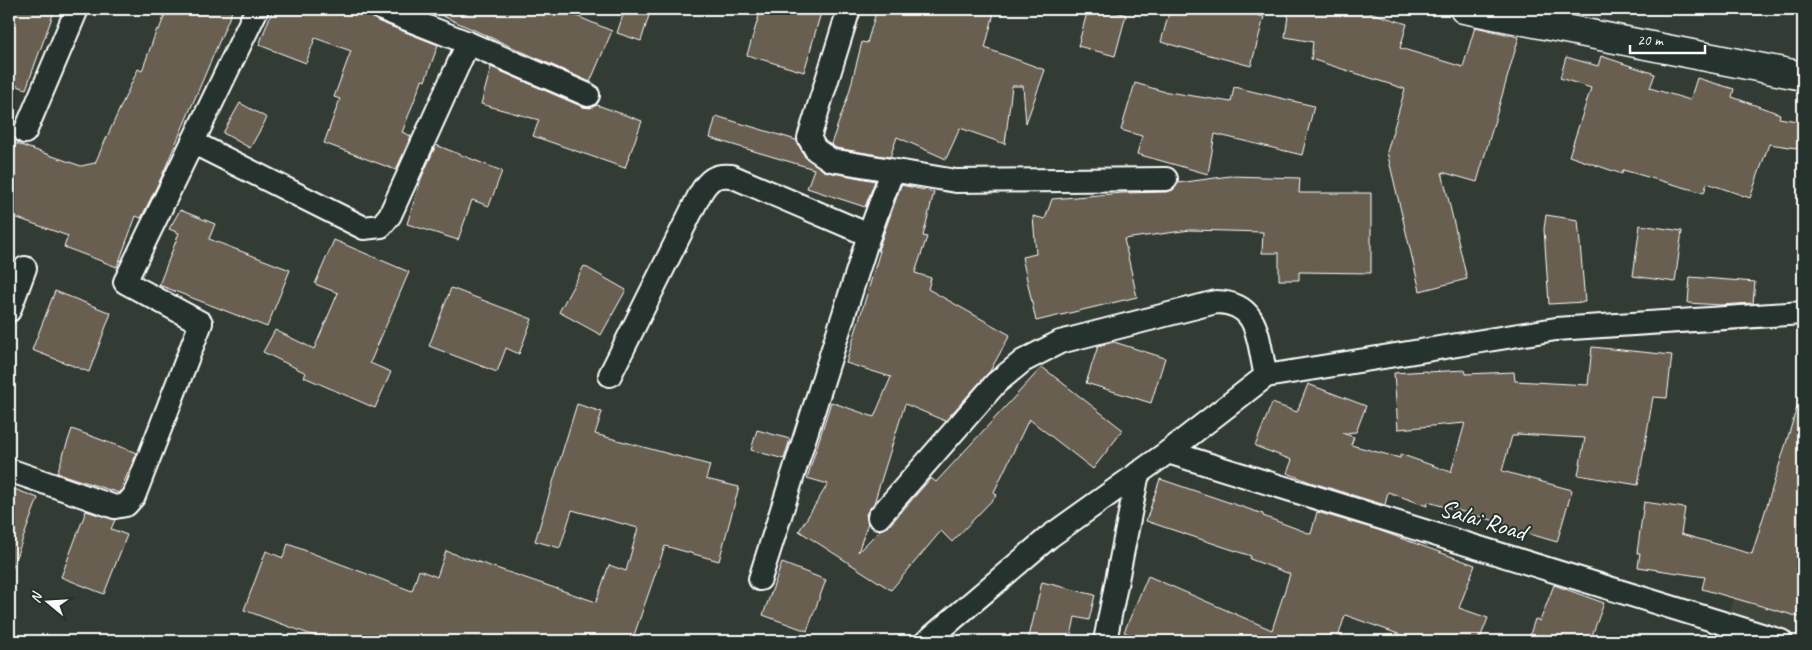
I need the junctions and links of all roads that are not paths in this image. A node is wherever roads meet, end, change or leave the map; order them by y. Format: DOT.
graph roads {
  1 [pos="78,9"];
  2 [pos="257,9"];
  3 [pos="382,9"];
  4 [pos="850,9"];
  5 [pos="1464,9"];
  6 [pos="468,43"];
  7 [pos="1803,76"];
  8 [pos="588,95"];
  9 [pos="25,132"];
  10 [pos="194,143"];
  11 [pos="892,172"];
  12 [pos="1166,178"];
  13 [pos="869,236"];
  14 [pos="25,268"];
  15 [pos="9,310"];
  16 [pos="1803,313"];
  17 [pos="610,375"];
  18 [pos="1266,376"];
  19 [pos="1168,452"];
  20 [pos="9,470"];
  21 [pos="1138,473"];
  22 [pos="879,517"];
  23 [pos="760,579"];
  24 [pos="927,641"];
  25 [pos="1105,641"];
  26 [pos="1781,641"];
  1 -- 9 [label="street"];
  2 -- 10 [label="street"];
  3 -- 6 [label="street"];
  4 -- 11 [label="street"];
  5 -- 7 [label="street"];
  6 -- 8 [label="street"];
  6 -- 10 [label="street"];
  10 -- 20 [label="street"];
  11 -- 12 [label="street"];
  11 -- 13 [label="street"];
  13 -- 17 [label="street"];
  13 -- 23 [label="street"];
  14 -- 15 [label="street"];
  16 -- 18 [label="street"];
  18 -- 19 [label="street"];
  18 -- 22 [label="street"];
  19 -- 21 [label="street"];
  19 -- 26 [label="street, Salai Road"];
  21 -- 24 [label="street"];
  21 -- 25 [label="street"];
}
